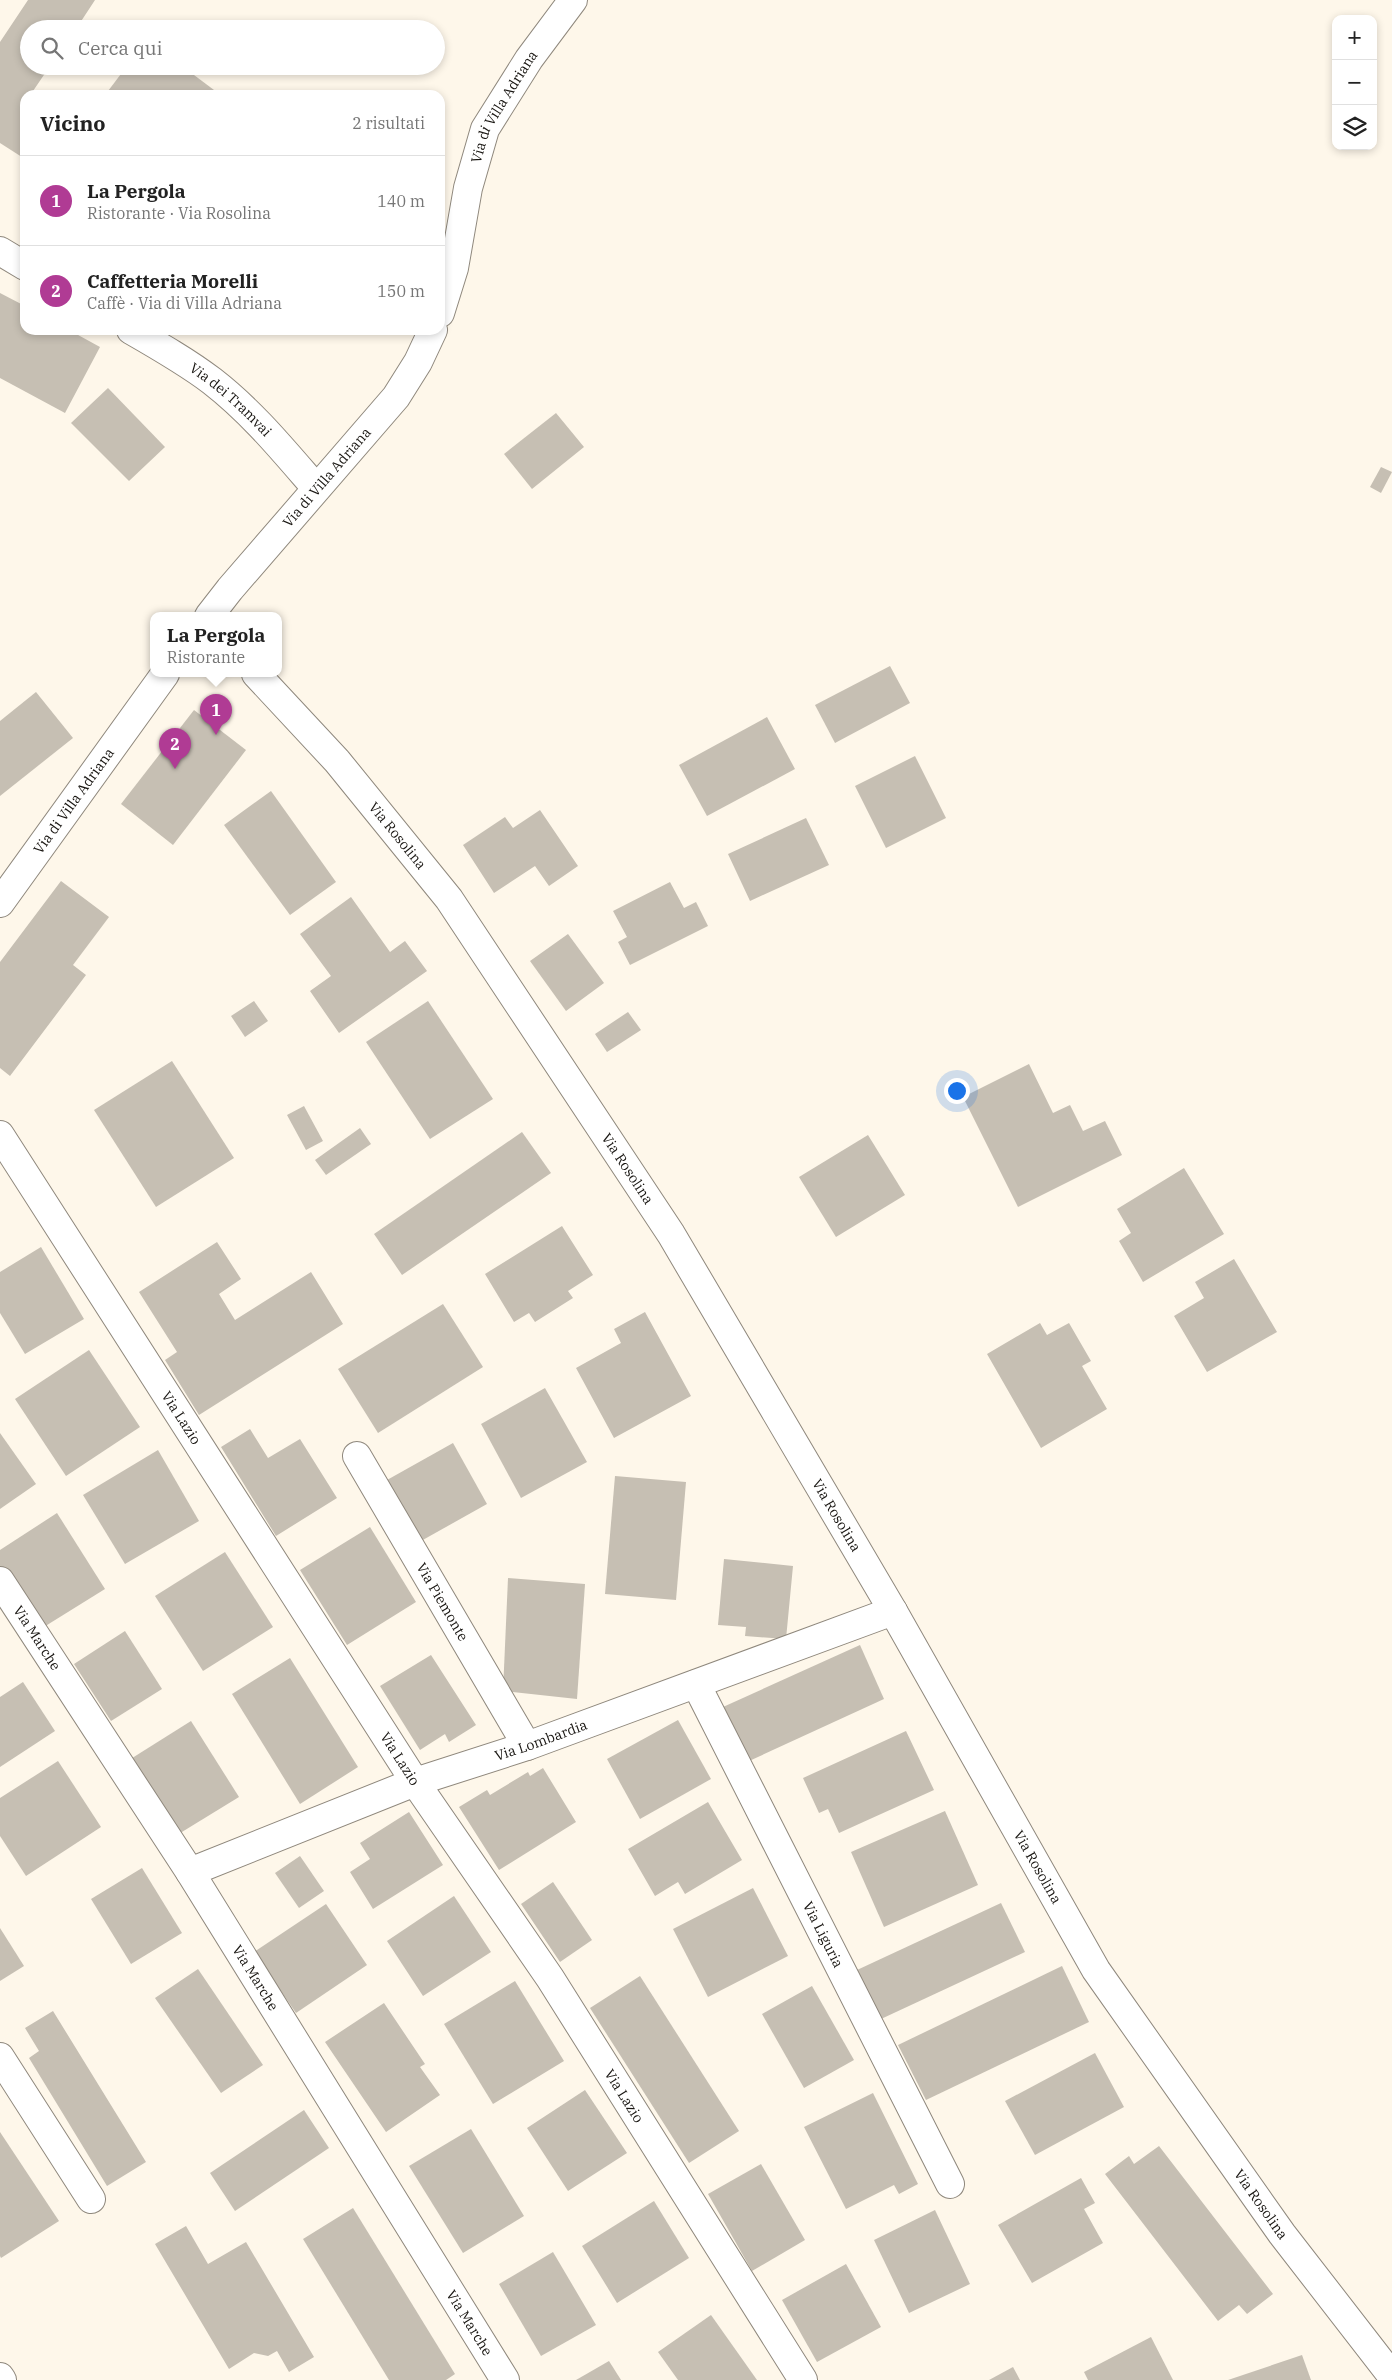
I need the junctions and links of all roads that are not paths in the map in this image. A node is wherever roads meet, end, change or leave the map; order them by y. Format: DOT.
graph roads {
  1 [pos="573,0"];
  2 [pos="0,252"];
  3 [pos="20,263"];
  4 [pos="445,298"];
  5 [pos="139,335"];
  6 [pos="431,335"];
  7 [pos="316,488"];
  8 [pos="212,612"];
  9 [pos="163,677"];
  10 [pos="259,677"];
  11 [pos="0,903"];
  12 [pos="0,1135"];
  13 [pos="357,1456"];
  14 [pos="0,1581"];
  15 [pos="893,1611"];
  16 [pos="696,1684"];
  17 [pos="527,1746"];
  18 [pos="415,1782"];
  19 [pos="190,1872"];
  20 [pos="0,2057"];
  21 [pos="950,2184"];
  22 [pos="91,2199"];
  23 [pos="1392,2376"];
  24 [pos="0,2377"];
  25 [pos="2,2380"];
  26 [pos="505,2380"];
  27 [pos="803,2380"];
  1 -- 4 [label="street, Via di Villa Adriana"];
  2 -- 3 [label="street"];
  5 -- 7 [label="street, Via dei Tramvai"];
  6 -- 7 [label="street, Via di Villa Adriana"];
  7 -- 8 [label="street, Via di Villa Adriana"];
  9 -- 11 [label="street, Via di Villa Adriana"];
  10 -- 15 [label="street, Via Rosolina"];
  12 -- 18 [label="street, Via Lazio"];
  13 -- 17 [label="street, Via Piemonte"];
  14 -- 19 [label="street, Via Marche"];
  15 -- 16 [label="street, Via Lombardia"];
  15 -- 23 [label="street, Via Rosolina"];
  16 -- 17 [label="street, Via Lombardia"];
  16 -- 21 [label="street, Via Liguria"];
  17 -- 18 [label="street, Via Lombardia"];
  18 -- 19 [label="street, Via Lombardia"];
  18 -- 27 [label="street, Via Lazio"];
  19 -- 26 [label="street, Via Marche"];
  20 -- 22 [label="street"];
  24 -- 25 [label="street"];
}
